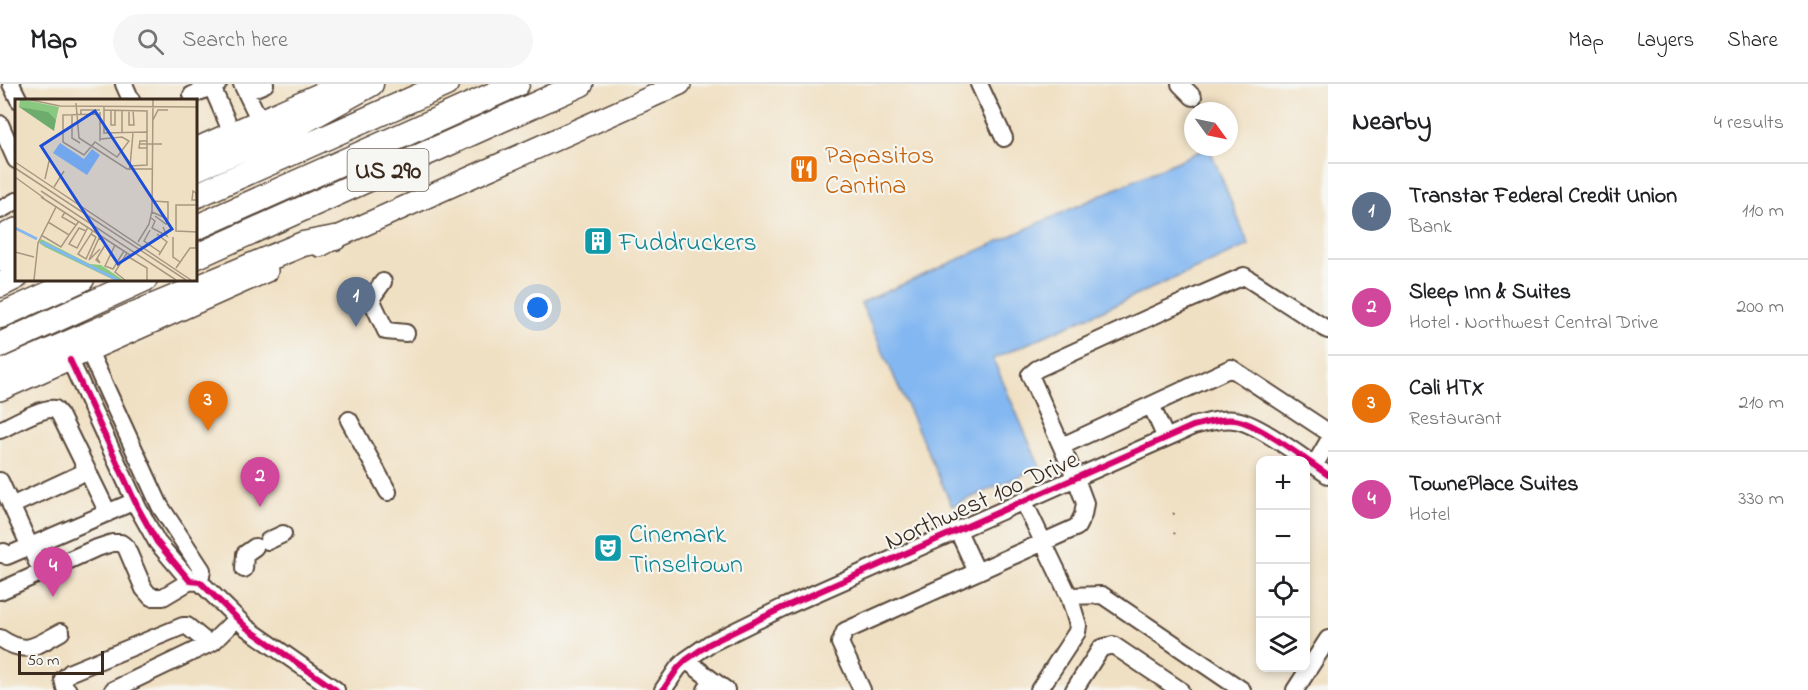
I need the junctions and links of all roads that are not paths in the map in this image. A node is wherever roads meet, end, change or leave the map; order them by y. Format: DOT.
graph roads {
  1 [pos="11,84"];
  2 [pos="124,84"];
  3 [pos="265,84"];
  4 [pos="342,84"];
  5 [pos="371,84"];
  6 [pos="446,84"];
  7 [pos="517,84"];
  8 [pos="581,84"];
  9 [pos="680,84"];
  10 [pos="979,84"];
  11 [pos="1180,84"];
  12 [pos="215,85"];
  13 [pos="244,88"];
  14 [pos="192,95"];
  15 [pos="1193,97"];
  16 [pos="18,99"];
  17 [pos="131,99"];
  18 [pos="260,121"];
  19 [pos="0,124"];
  20 [pos="232,133"];
  21 [pos="1004,138"];
  22 [pos="196,149"];
  23 [pos="15,158"];
  24 [pos="196,169"];
  25 [pos="196,196"];
  26 [pos="15,202"];
  27 [pos="0,210"];
  28 [pos="196,228"];
  29 [pos="15,230"];
  30 [pos="0,237"];
  31 [pos="335,238"];
  32 [pos="15,252"];
  33 [pos="196,257"];
  34 [pos="0,259"];
  35 [pos="15,278"];
  36 [pos="80,280"];
  37 [pos="143,280"];
  38 [pos="383,282"];
  39 [pos="0,285"];
  40 [pos="0,316"];
  41 [pos="1328,330"];
  42 [pos="406,333"];
  43 [pos="0,345"];
  44 [pos="79,355"];
  45 [pos="0,373"];
  46 [pos="0,390"];
  47 [pos="1151,405"];
  48 [pos="349,420"];
  49 [pos="0,430"];
  50 [pos="1328,432"];
  51 [pos="1166,438"];
  52 [pos="1328,442"];
  53 [pos="1062,446"];
  54 [pos="1321,470"];
  55 [pos="87,471"];
  56 [pos="1076,478"];
  57 [pos="0,481"];
  58 [pos="148,481"];
  59 [pos="388,492"];
  60 [pos="132,494"];
  61 [pos="1024,502"];
  62 [pos="11,506"];
  63 [pos="108,513"];
  64 [pos="958,531"];
  65 [pos="269,541"];
  66 [pos="1043,542"];
  67 [pos="30,547"];
  68 [pos="1,551"];
  69 [pos="48,568"];
  70 [pos="244,569"];
  71 [pos="977,572"];
  72 [pos="195,581"];
  73 [pos="0,591"];
  74 [pos="1069,596"];
  75 [pos="237,618"];
  76 [pos="61,632"];
  77 [pos="0,638"];
  78 [pos="1328,639"];
  79 [pos="209,644"];
  80 [pos="686,660"];
  81 [pos="709,685"];
  82 [pos="325,687"];
  83 [pos="68,690"];
  84 [pos="113,690"];
  85 [pos="663,690"];
  86 [pos="726,690"];
  87 [pos="862,690"];
  88 [pos="1038,690"];
  89 [pos="1074,690"];
  90 [pos="1180,690"];
  91 [pos="1242,690"];
  92 [pos="1295,690"];
  1 -- 16 [label="street"];
  2 -- 17 [label="street"];
  3 -- 13 [label="street"];
  4 -- 18 [label="main road"];
  5 -- 24 [label="highway"];
  6 -- 25 [label="highway, US 290"];
  7 -- 28 [label="highway"];
  8 -- 33 [label="highway, US 290"];
  9 -- 31 [label="main road"];
  10 -- 21 [label="street"];
  11 -- 15 [label="street"];
  12 -- 14 [label="street"];
  12 -- 20 [label="street"];
  13 -- 18 [label="street"];
  18 -- 20 [label="main road"];
  19 -- 23 [label="street"];
  20 -- 22 [label="main road"];
  26 -- 27 [label="street"];
  29 -- 30 [label="main road"];
  31 -- 44 [label="main road"];
  31 -- 45 [label="highway"];
  32 -- 34 [label="highway"];
  35 -- 39 [label="highway"];
  36 -- 40 [label="highway"];
  37 -- 43 [label="highway"];
  38 -- 42 [label="street"];
  41 -- 53 [label="street"];
  44 -- 46 [label="main road"];
  44 -- 58 [label="street"];
  44 -- 60 [label="street"];
  47 -- 50 [label="street"];
  47 -- 51 [label="street"];
  47 -- 53 [label="street"];
  48 -- 59 [label="street"];
  49 -- 55 [label="street"];
  51 -- 54 [label="street, Northwest 100 Drive"];
  51 -- 56 [label="street, Northwest 100 Drive"];
  52 -- 54 [label="street"];
  53 -- 56 [label="street"];
  55 -- 62 [label="street"];
  55 -- 63 [label="street"];
  56 -- 61 [label="street, Northwest 100 Drive"];
  56 -- 66 [label="street"];
  57 -- 62 [label="street"];
  58 -- 60 [label="street"];
  58 -- 72 [label="street"];
  60 -- 63 [label="street"];
  60 -- 72 [label="street"];
  61 -- 64 [label="street, Northwest 100 Drive"];
  61 -- 66 [label="street"];
  62 -- 67 [label="street"];
  63 -- 67 [label="street"];
  64 -- 71 [label="street"];
  64 -- 80 [label="street, Northwest 100 Drive"];
  65 -- 70 [label="street"];
  66 -- 71 [label="street"];
  66 -- 74 [label="street"];
  67 -- 68 [label="street"];
  67 -- 69 [label="street"];
  69 -- 72 [label="street"];
  69 -- 73 [label="street"];
  71 -- 87 [label="street"];
  72 -- 75 [label="street"];
  74 -- 88 [label="street"];
  74 -- 91 [label="street"];
  75 -- 79 [label="street"];
  75 -- 82 [label="street"];
  76 -- 77 [label="street"];
  78 -- 92 [label="street"];
  79 -- 83 [label="street"];
  79 -- 84 [label="street"];
  80 -- 81 [label="street"];
  80 -- 85 [label="street, Northwest 100 Drive"];
  81 -- 86 [label="street"];
  89 -- 90 [label="street"];
}
